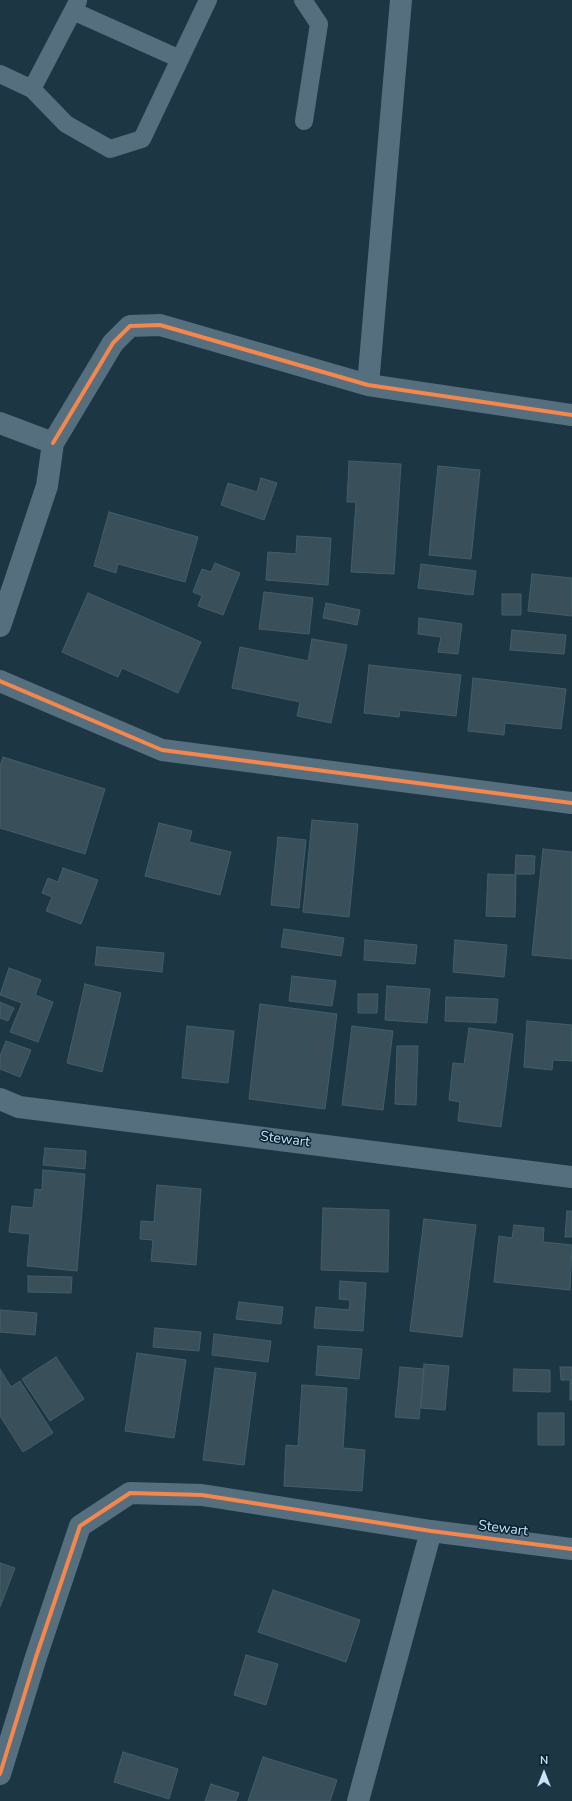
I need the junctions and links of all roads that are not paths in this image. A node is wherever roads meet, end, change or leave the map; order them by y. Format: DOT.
graph roads {
  1 [pos="208,0"];
  2 [pos="303,0"];
  3 [pos="401,0"];
  4 [pos="76,6"];
  5 [pos="180,59"];
  6 [pos="0,74"];
  7 [pos="32,89"];
  8 [pos="304,121"];
  9 [pos="368,385"];
  10 [pos="572,415"];
  11 [pos="0,423"];
  12 [pos="52,443"];
  13 [pos="0,626"];
  14 [pos="0,681"];
  15 [pos="572,803"];
  16 [pos="0,1099"];
  17 [pos="572,1177"];
  18 [pos="431,1531"];
  19 [pos="572,1549"];
  20 [pos="0,1774"];
  21 [pos="358,1801"];
  1 -- 5 [label="lane"];
  2 -- 8 [label="lane"];
  3 -- 9 [label="street"];
  4 -- 5 [label="lane"];
  4 -- 7 [label="lane"];
  5 -- 7 [label="lane"];
  6 -- 7 [label="lane"];
  9 -- 10 [label="street"];
  9 -- 12 [label="street"];
  11 -- 12 [label="street"];
  12 -- 13 [label="street"];
  14 -- 15 [label="street"];
  16 -- 17 [label="street, Stewart"];
  18 -- 19 [label="street, Stewart"];
  18 -- 20 [label="street, Stewart"];
  18 -- 21 [label="street"];
}
